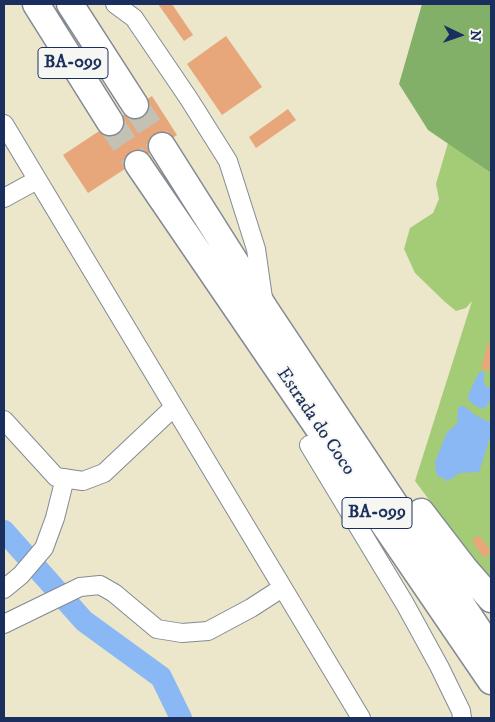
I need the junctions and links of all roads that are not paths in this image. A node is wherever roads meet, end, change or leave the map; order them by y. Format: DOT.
graph roads {
  1 [pos="36,4"];
  2 [pos="70,4"];
  3 [pos="115,4"];
  4 [pos="135,105"];
  5 [pos="110,122"];
  6 [pos="4,124"];
  7 [pos="162,146"];
  8 [pos="138,164"];
  9 [pos="36,180"];
  10 [pos="4,198"];
  11 [pos="265,309"];
  12 [pos="300,362"];
  13 [pos="174,407"];
  14 [pos="4,420"];
  15 [pos="309,445"];
  16 [pos="65,478"];
  17 [pos="487,587"];
  18 [pos="282,588"];
  19 [pos="4,589"];
  20 [pos="4,624"];
  21 [pos="491,649"];
  22 [pos="491,681"];
  23 [pos="361,718"];
  24 [pos="462,718"];
  1 -- 5 [label="highway, BA-099"];
  2 -- 4 [label="highway, BA-099"];
  3 -- 11 [label="street"];
  6 -- 9 [label="street"];
  7 -- 11 [label="highway, Estrada do Coco / BA-099"];
  8 -- 22 [label="highway, Estrada do Coco / BA-099"];
  9 -- 10 [label="street"];
  9 -- 13 [label="street"];
  11 -- 12 [label="highway, Estrada do Coco / BA-099"];
  12 -- 17 [label="highway"];
  12 -- 21 [label="highway, Estrada do Coco / BA-099"];
  13 -- 16 [label="street"];
  13 -- 18 [label="street"];
  14 -- 16 [label="street"];
  15 -- 24 [label="street"];
  16 -- 19 [label="street"];
  18 -- 20 [label="street"];
  18 -- 23 [label="street"];
}
